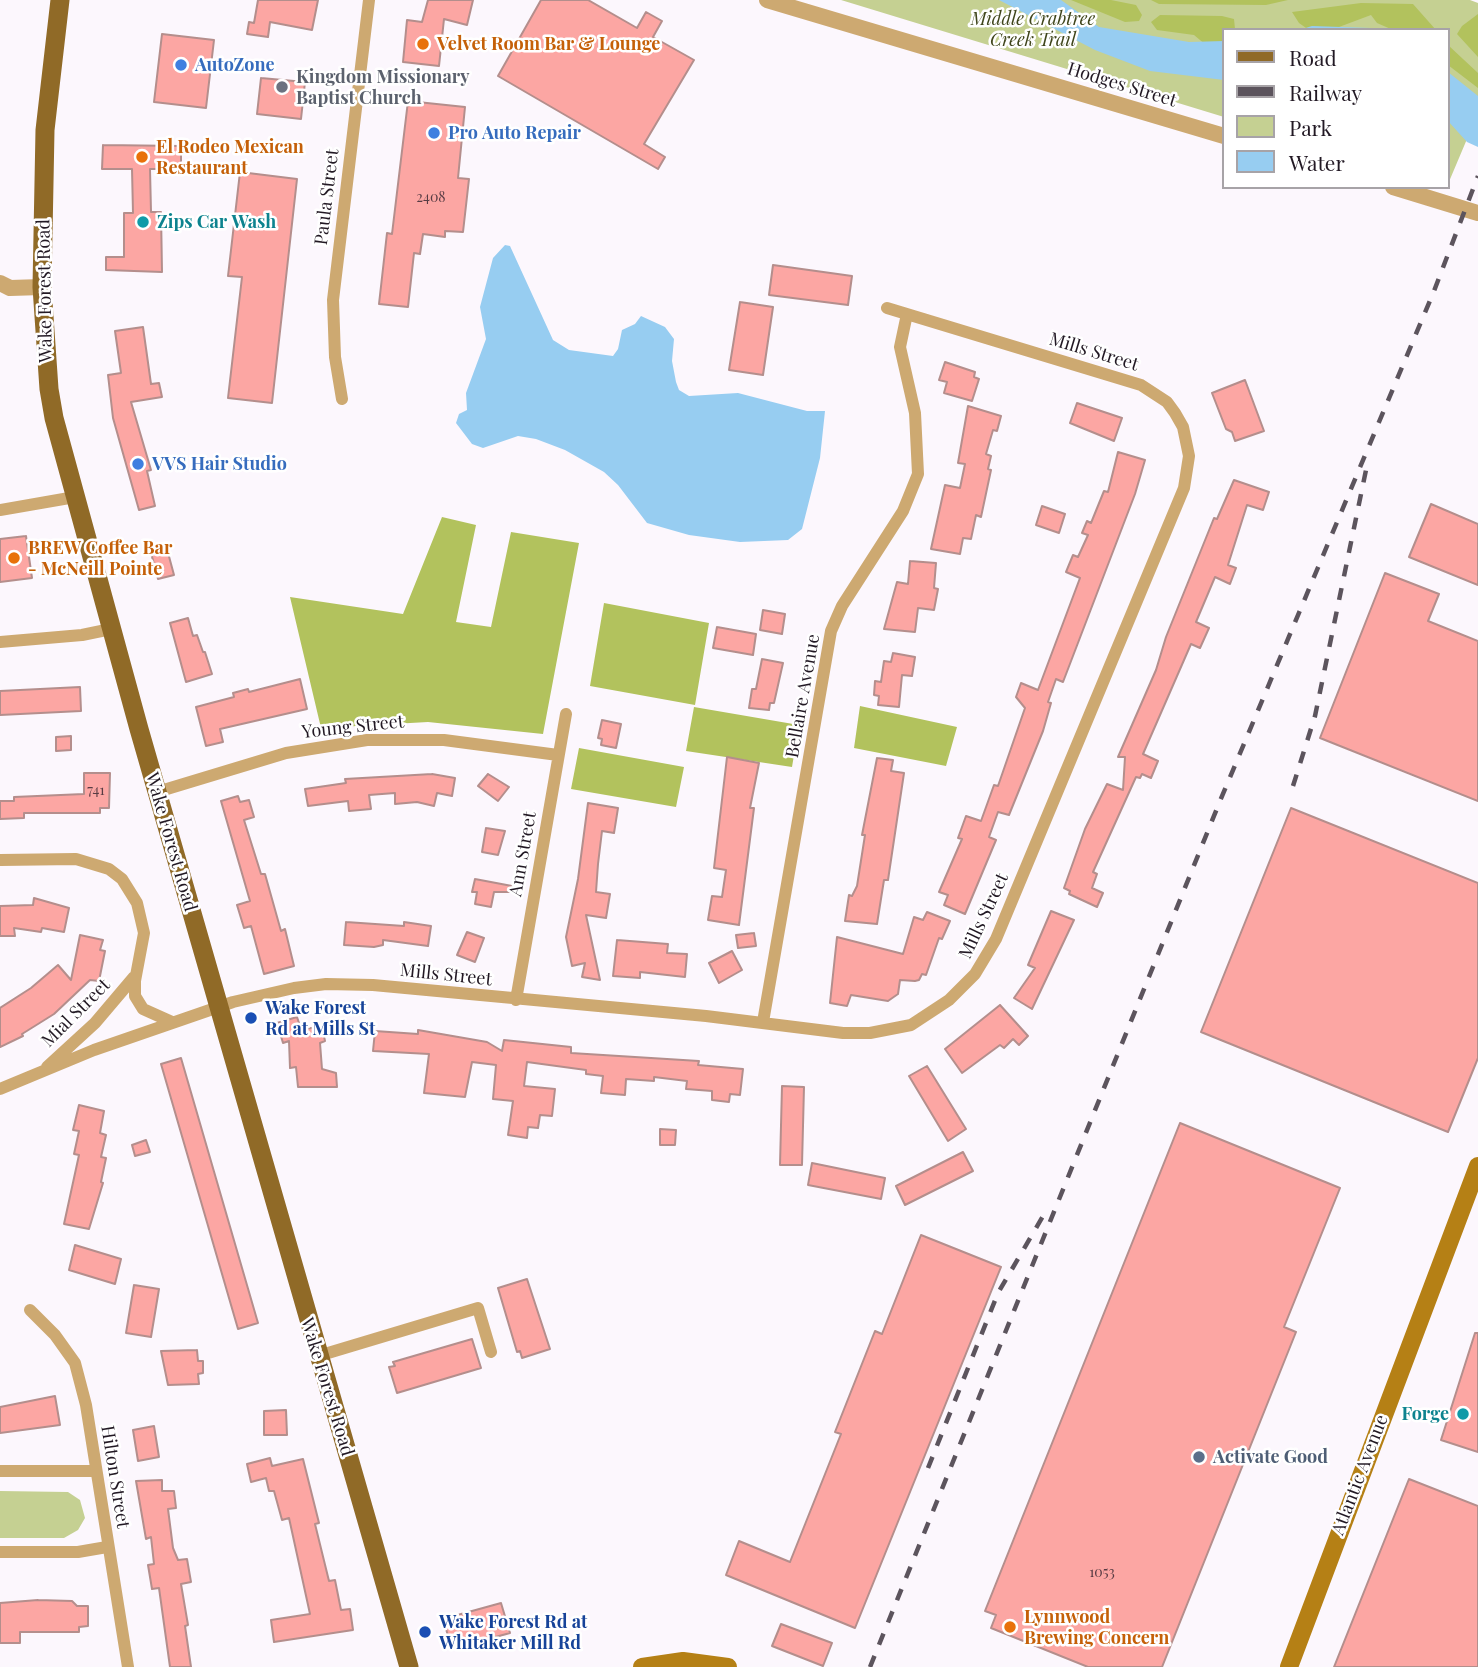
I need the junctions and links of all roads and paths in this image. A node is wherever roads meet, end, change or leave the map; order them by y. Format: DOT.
graph roads {
  1 [pos="60,0"];
  2 [pos="369,0"];
  3 [pos="767,0"];
  4 [pos="1222,135"];
  5 [pos="1400,189"];
  6 [pos="1478,213"];
  7 [pos="0,283"];
  8 [pos="42,287"];
  9 [pos="887,308"];
  10 [pos="907,314"];
  11 [pos="342,399"];
  12 [pos="75,497"];
  13 [pos="0,510"];
  14 [pos="111,629"];
  15 [pos="0,642"];
  16 [pos="566,714"];
  17 [pos="558,755"];
  18 [pos="157,792"];
  19 [pos="0,860"];
  20 [pos="136,974"];
  21 [pos="516,1000"];
  22 [pos="218,1008"];
  23 [pos="763,1022"];
  24 [pos="172,1023"];
  25 [pos="39,1074"];
  26 [pos="0,1089"];
  27 [pos="1478,1166"];
  28 [pos="30,1310"];
  29 [pos="491,1352"];
  30 [pos="318,1356"];
  31 [pos="0,1471"];
  32 [pos="96,1471"];
  33 [pos="107,1547"];
  34 [pos="0,1552"];
  35 [pos="128,1667"];
  36 [pos="410,1667"];
  37 [pos="642,1667"];
  38 [pos="728,1667"];
  39 [pos="1289,1667"];
  1 -- 8 [label="main road, Wake Forest Road"];
  2 -- 11 [label="street, Paula Street"];
  3 -- 4 [label="street, Hodges Street"];
  5 -- 6 [label="street"];
  7 -- 8 [label="street"];
  8 -- 12 [label="main road, Wake Forest Road"];
  9 -- 10 [label="street, Mills Street"];
  10 -- 23 [label="street, Bellaire Avenue"];
  10 -- 23 [label="street, Mills Street"];
  12 -- 13 [label="street"];
  12 -- 14 [label="main road, Wake Forest Road"];
  14 -- 15 [label="street"];
  14 -- 18 [label="main road, Wake Forest Road"];
  16 -- 17 [label="street, Ann Street"];
  17 -- 18 [label="street, Young Street"];
  17 -- 21 [label="street, Ann Street"];
  18 -- 22 [label="main road, Wake Forest Road"];
  19 -- 20 [label="street, Mial Street"];
  20 -- 24 [label="street, Mial Street"];
  20 -- 25 [label="street, Mial Street"];
  21 -- 22 [label="street, Mills Street"];
  21 -- 23 [label="street, Mills Street"];
  22 -- 24 [label="street, Mills Street"];
  22 -- 30 [label="main road, Wake Forest Road"];
  24 -- 25 [label="street, Mills Street"];
  25 -- 26 [label="street, Mills Street"];
  27 -- 39 [label="main road, Atlantic Avenue"];
  28 -- 32 [label="street, Hilton Street"];
  29 -- 30 [label="street"];
  30 -- 36 [label="main road, Wake Forest Road"];
  31 -- 32 [label="street"];
  32 -- 33 [label="street, Hilton Street"];
  33 -- 34 [label="street"];
  33 -- 35 [label="street, Hilton Street"];
  37 -- 38 [label="main road"];
}
